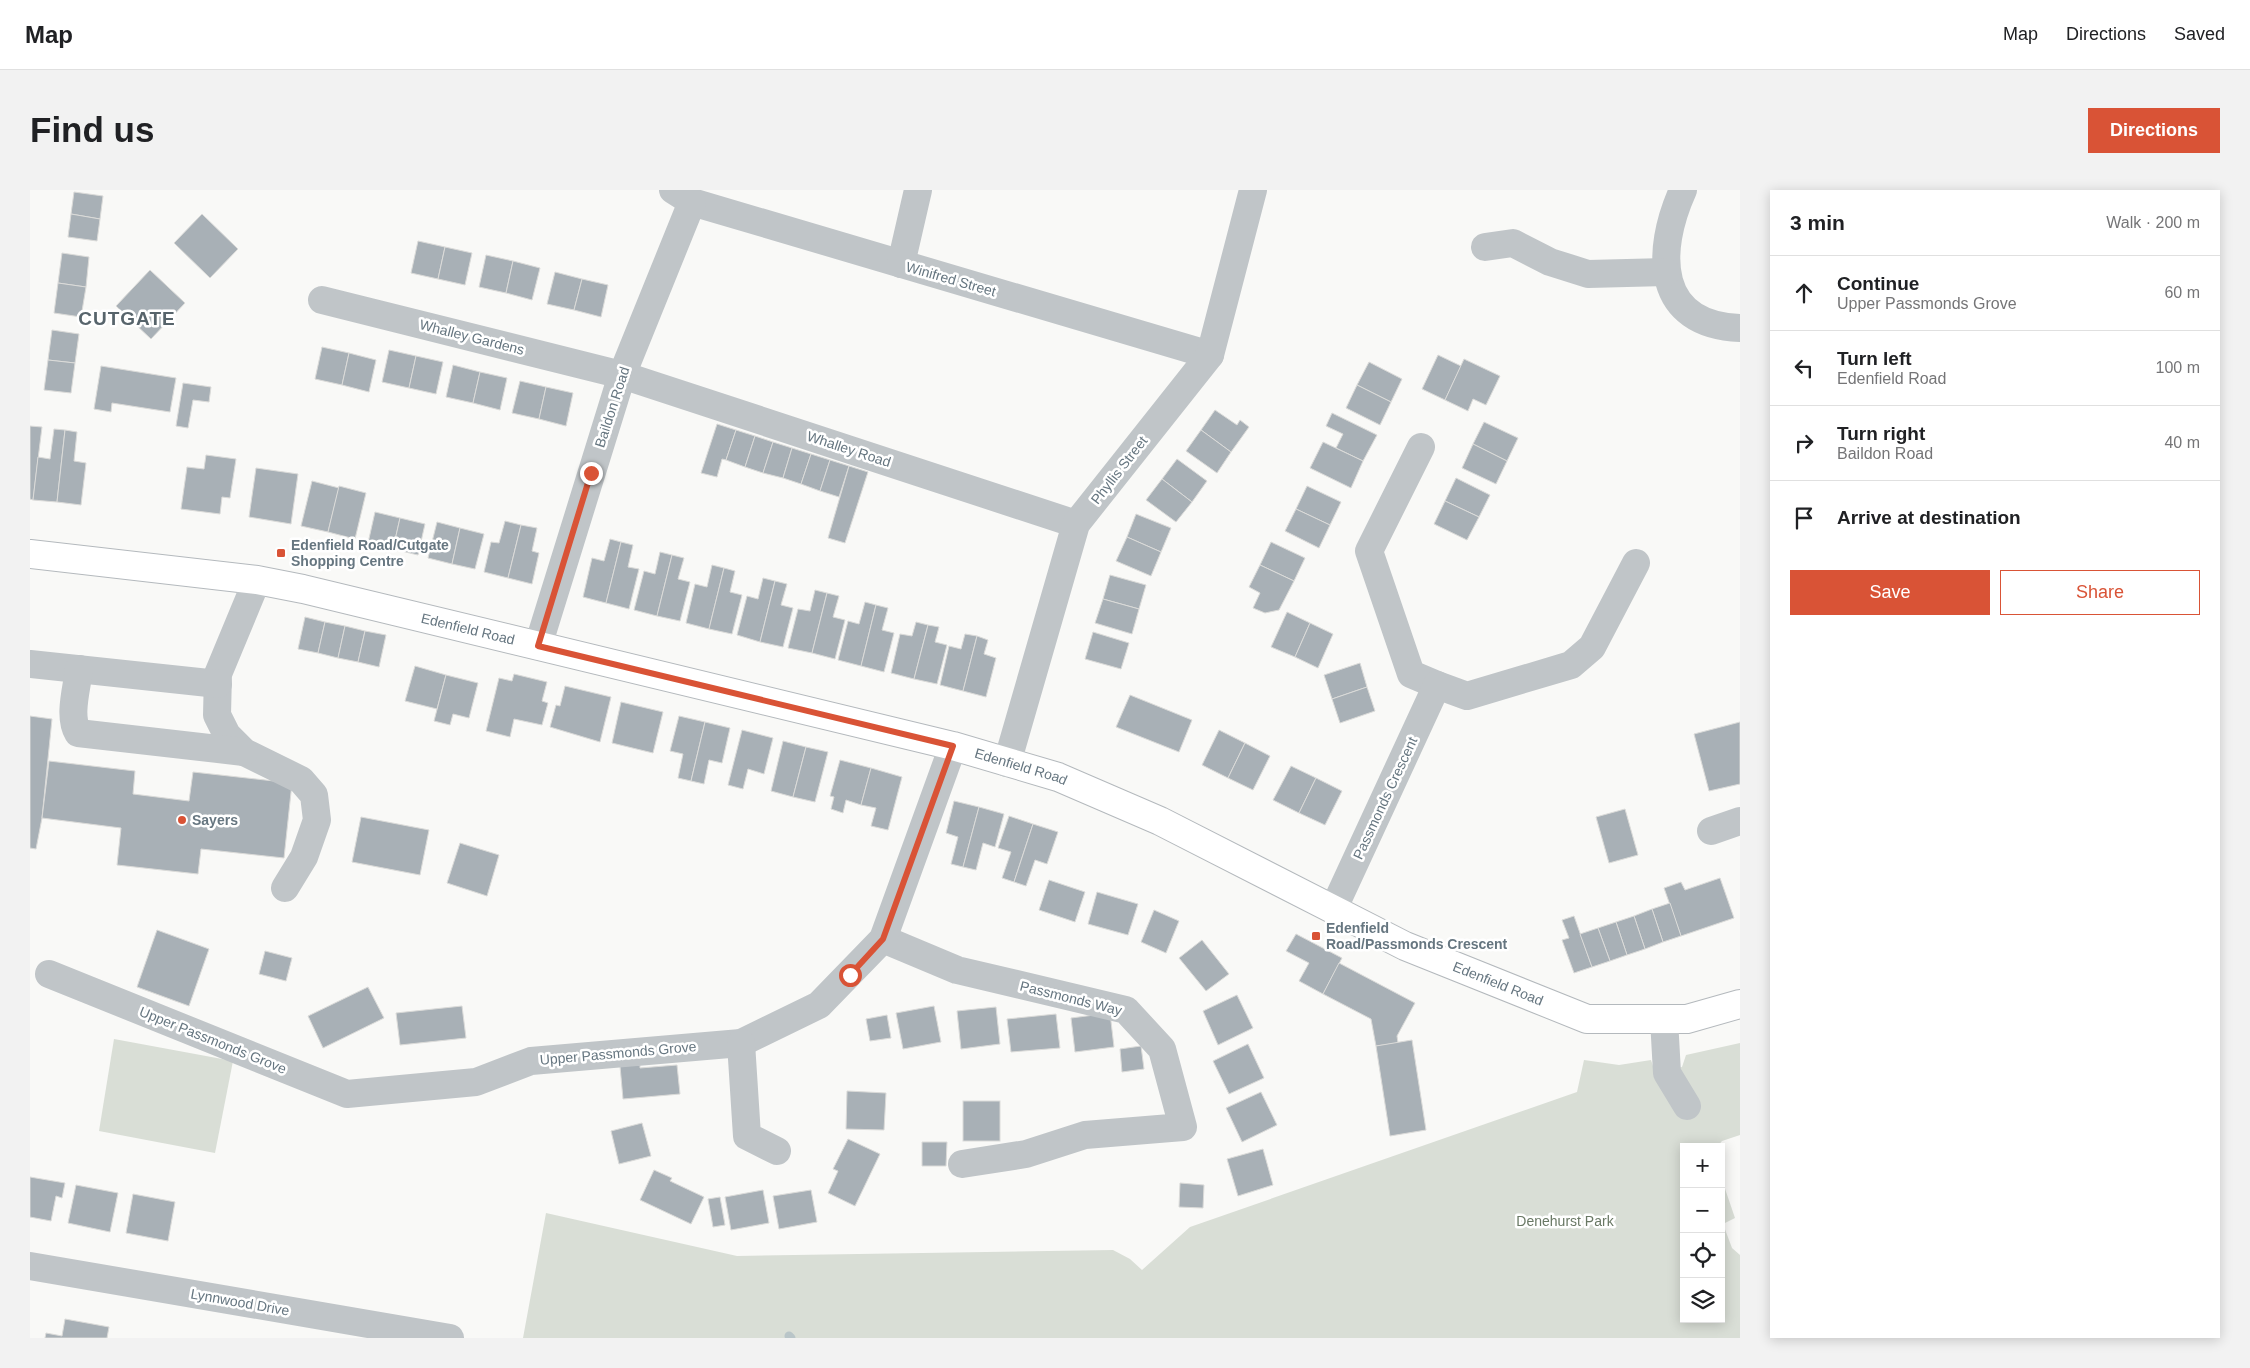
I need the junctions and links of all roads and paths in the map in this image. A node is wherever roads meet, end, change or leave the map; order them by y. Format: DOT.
graph roads {
  1 [pos="918,190"];
  2 [pos="1253,190"];
  3 [pos="1683,190"];
  4 [pos="683,196"];
  5 [pos="1486,247"];
  6 [pos="902,264"];
  7 [pos="1666,272"];
  8 [pos="322,300"];
  9 [pos="1740,328"];
  10 [pos="1210,355"];
  11 [pos="622,375"];
  12 [pos="1421,447"];
  13 [pos="1076,524"];
  14 [pos="30,554"];
  15 [pos="1636,563"];
  16 [pos="257,580"];
  17 [pos="538,646"];
  18 [pos="30,664"];
  19 [pos="79,669"];
  20 [pos="218,684"];
  21 [pos="1437,685"];
  22 [pos="953,746"];
  23 [pos="244,752"];
  24 [pos="1007,763"];
  25 [pos="1740,821"];
  26 [pos="1711,831"];
  27 [pos="286,888"];
  28 [pos="1333,910"];
  29 [pos="883,939"];
  30 [pos="49,974"];
  31 [pos="1740,1004"];
  32 [pos="1664,1019"];
  33 [pos="741,1043"];
  34 [pos="1687,1106"];
  35 [pos="777,1151"];
  36 [pos="962,1164"];
  37 [pos="30,1266"];
  38 [pos="450,1338"];
  1 -- 6 [label="street"];
  2 -- 10 [label="street, Phyllis Street"];
  3 -- 7 [label="street"];
  4 -- 6 [label="street, Winifred Street"];
  4 -- 11 [label="street, Baildon Road"];
  5 -- 7 [label="street"];
  6 -- 10 [label="street, Winifred Street"];
  7 -- 9 [label="street"];
  8 -- 11 [label="street, Whalley Gardens"];
  10 -- 13 [label="street, Phyllis Street"];
  11 -- 13 [label="street, Whalley Road"];
  11 -- 17 [label="street, Baildon Road"];
  12 -- 21 [label="street"];
  13 -- 24 [label="street, Phyllis Street"];
  14 -- 16 [label="main road, Edenfield Road"];
  15 -- 21 [label="street"];
  16 -- 17 [label="main road, Edenfield Road"];
  16 -- 20 [label="street"];
  17 -- 22 [label="main road, Edenfield Road"];
  18 -- 19 [label="street"];
  19 -- 20 [label="street"];
  19 -- 23 [label="street"];
  20 -- 23 [label="street"];
  21 -- 28 [label="street, Passmonds Crescent"];
  22 -- 24 [label="main road, Edenfield Road"];
  22 -- 29 [label="street, Upper Passmonds Grove"];
  23 -- 27 [label="street"];
  24 -- 28 [label="main road, Edenfield Road"];
  25 -- 26 [label="street"];
  28 -- 32 [label="main road, Edenfield Road"];
  29 -- 33 [label="street, Upper Passmonds Grove"];
  29 -- 36 [label="street, Passmonds Way"];
  30 -- 33 [label="street, Upper Passmonds Grove"];
  31 -- 32 [label="main road, Edenfield Road"];
  32 -- 34 [label="street"];
  33 -- 35 [label="street"];
  37 -- 38 [label="street, Lynnwood Drive"];
}
